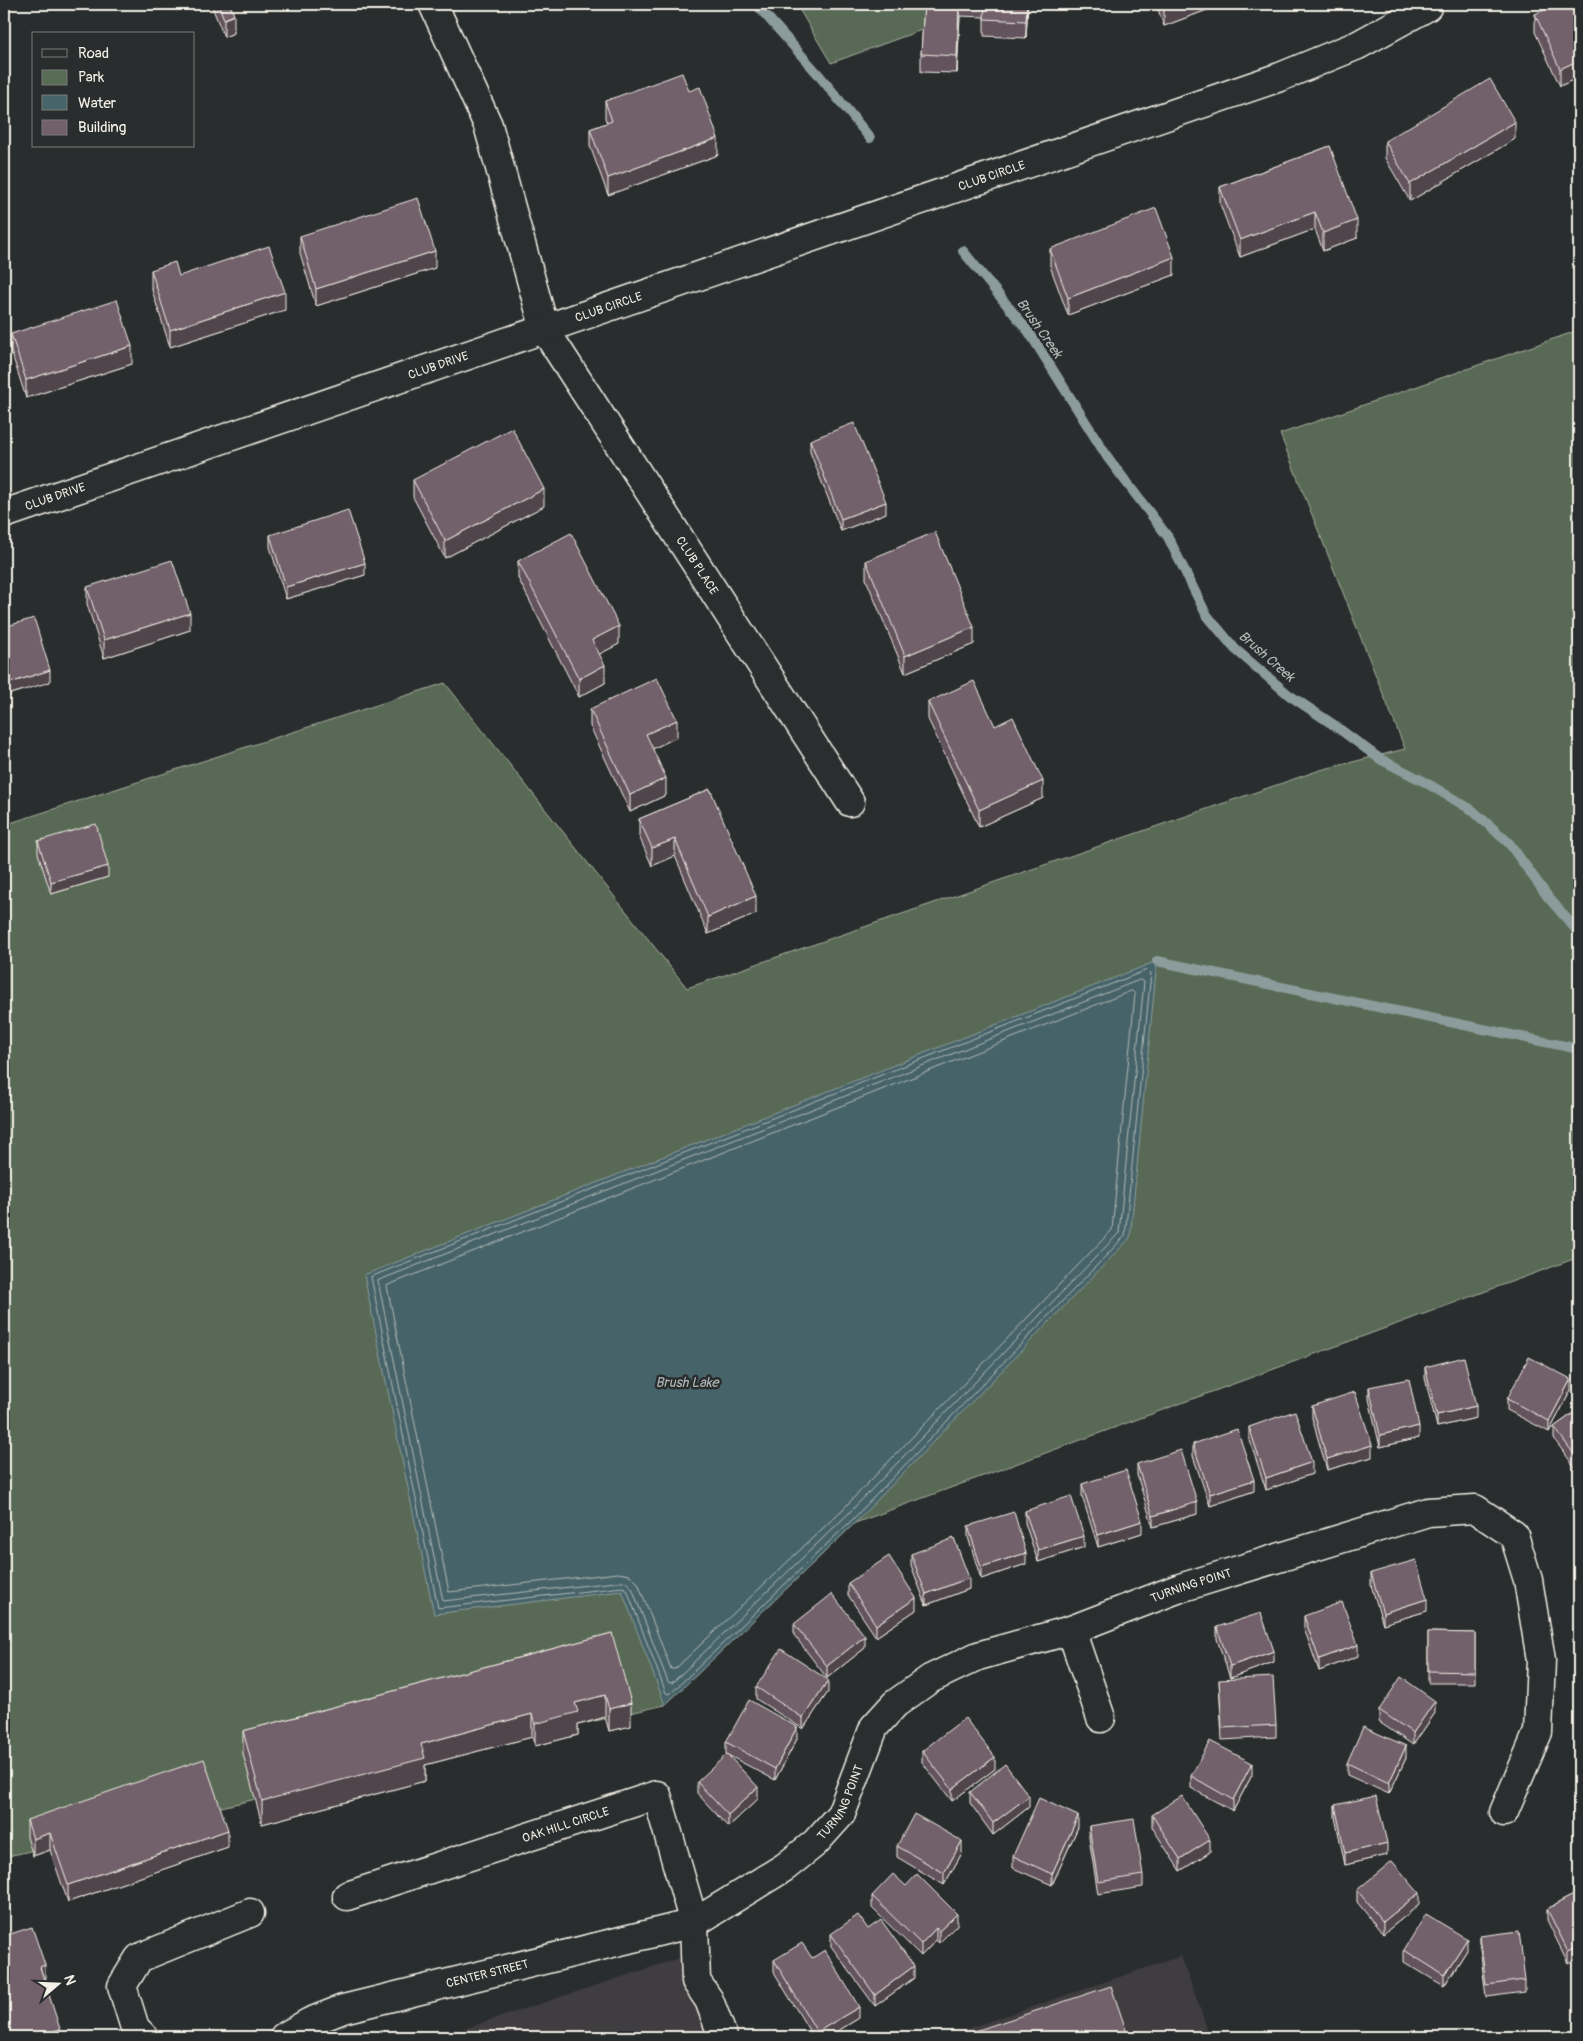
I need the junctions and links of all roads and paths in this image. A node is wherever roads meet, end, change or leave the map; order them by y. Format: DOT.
graph roads {
  1 [pos="433,4"];
  2 [pos="1429,4"];
  3 [pos="545,330"];
  4 [pos="4,514"];
  5 [pos="850,802"];
  6 [pos="1071,1630"];
  7 [pos="1101,1718"];
  8 [pos="1504,1812"];
  9 [pos="347,1896"];
  10 [pos="250,1913"];
  11 [pos="694,1923"];
  12 [pos="144,2037"];
  13 [pos="284,2037"];
  14 [pos="723,2037"];
  1 -- 3 [label="street"];
  2 -- 3 [label="street, CLUB CIRCLE"];
  3 -- 4 [label="street, CLUB DRIVE"];
  3 -- 5 [label="street, CLUB PLACE"];
  6 -- 7 [label="street"];
  6 -- 8 [label="street, TURNING POINT"];
  6 -- 11 [label="street, TURNING POINT"];
  9 -- 11 [label="street, OAK HILL CIRCLE"];
  10 -- 12 [label="street"];
  11 -- 13 [label="street, CENTER STREET"];
  11 -- 14 [label="street"];
}
